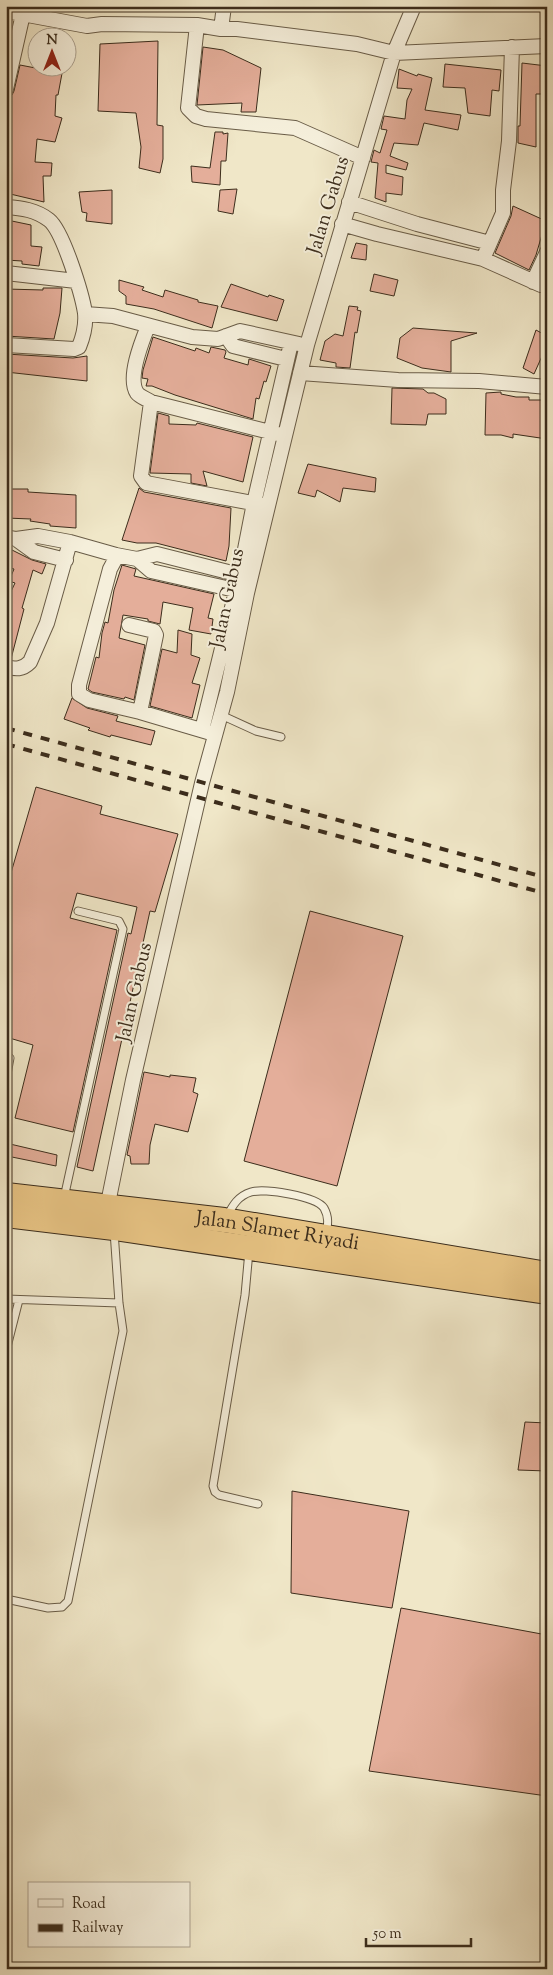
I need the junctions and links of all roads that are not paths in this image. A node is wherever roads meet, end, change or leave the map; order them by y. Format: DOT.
graph roads {
  1 [pos="224,6"];
  2 [pos="414,6"];
  3 [pos="6,10"];
  4 [pos="23,14"];
  5 [pos="197,25"];
  6 [pos="221,29"];
  7 [pos="547,46"];
  8 [pos="512,47"];
  9 [pos="394,53"];
  10 [pos="6,89"];
  11 [pos="363,158"];
  12 [pos="349,202"];
  13 [pos="6,207"];
  14 [pos="342,224"];
  15 [pos="490,243"];
  16 [pos="547,252"];
  17 [pos="483,259"];
  18 [pos="6,273"];
  19 [pos="76,281"];
  20 [pos="533,282"];
  21 [pos="547,285"];
  22 [pos="92,314"];
  23 [pos="148,326"];
  24 [pos="226,336"];
  25 [pos="291,343"];
  26 [pos="6,344"];
  27 [pos="307,345"];
  28 [pos="286,359"];
  29 [pos="300,373"];
  30 [pos="547,387"];
  31 [pos="151,402"];
  32 [pos="270,432"];
  33 [pos="286,435"];
  34 [pos="260,504"];
  35 [pos="11,538"];
  36 [pos="70,542"];
  37 [pos="116,555"];
  38 [pos="137,559"];
  39 [pos="66,560"];
  40 [pos="246,576"];
  41 [pos="242,592"];
  42 [pos="129,625"];
  43 [pos="6,667"];
  44 [pos="140,712"];
  45 [pos="221,716"];
  46 [pos="202,730"];
  47 [pos="216,734"];
  48 [pos="281,738"];
  49 [pos="78,911"];
  50 [pos="10,1058"];
  51 [pos="6,1080"];
  52 [pos="6,1195"];
  53 [pos="63,1202"];
  54 [pos="6,1215"];
  55 [pos="224,1220"];
  56 [pos="108,1221"];
  57 [pos="326,1238"];
  58 [pos="249,1248"];
  59 [pos="547,1274"];
  60 [pos="547,1292"];
  61 [pos="6,1298"];
  62 [pos="19,1300"];
  63 [pos="119,1303"];
  64 [pos="6,1351"];
  65 [pos="258,1504"];
  66 [pos="6,1598"];
  1 -- 6 [label="street"];
  2 -- 9 [label="street, Jalan Gabus"];
  3 -- 4 [label="street"];
  4 -- 5 [label="street"];
  4 -- 10 [label="street"];
  5 -- 6 [label="street"];
  5 -- 11 [label="street"];
  6 -- 9 [label="street"];
  7 -- 8 [label="street"];
  8 -- 9 [label="street"];
  8 -- 15 [label="street"];
  9 -- 11 [label="street, Jalan Gabus"];
  11 -- 12 [label="street, Jalan Gabus"];
  12 -- 14 [label="street, Jalan Gabus"];
  12 -- 15 [label="street"];
  13 -- 19 [label="street"];
  14 -- 17 [label="street"];
  14 -- 27 [label="street, Jalan Gabus"];
  15 -- 17 [label="street"];
  16 -- 20 [label="street"];
  17 -- 20 [label="street"];
  18 -- 19 [label="street"];
  19 -- 22 [label="street"];
  20 -- 21 [label="street"];
  22 -- 23 [label="street"];
  22 -- 26 [label="street"];
  23 -- 24 [label="street"];
  23 -- 31 [label="street"];
  24 -- 25 [label="street"];
  24 -- 28 [label="street"];
  25 -- 27 [label="street"];
  25 -- 28 [label="street"];
  27 -- 29 [label="street, Jalan Gabus"];
  28 -- 32 [label="street"];
  29 -- 30 [label="street"];
  29 -- 33 [label="street, Jalan Gabus"];
  31 -- 32 [label="street"];
  31 -- 34 [label="street"];
  32 -- 33 [label="street"];
  32 -- 34 [label="street"];
  33 -- 34 [label="street, Jalan Gabus"];
  34 -- 40 [label="street"];
  35 -- 36 [label="street"];
  35 -- 39 [label="street"];
  36 -- 37 [label="street"];
  36 -- 39 [label="street"];
  37 -- 38 [label="street"];
  37 -- 44 [label="street"];
  38 -- 40 [label="street"];
  38 -- 41 [label="street"];
  39 -- 43 [label="street"];
  40 -- 41 [label="street"];
  41 -- 45 [label="street, Jalan Gabus"];
  41 -- 46 [label="street"];
  42 -- 44 [label="street"];
  44 -- 46 [label="street"];
  45 -- 47 [label="street, Jalan Gabus"];
  45 -- 48 [label="lane"];
  46 -- 47 [label="street"];
  47 -- 56 [label="street, Jalan Gabus"];
  49 -- 53 [label="lane"];
  50 -- 51 [label="lane"];
  52 -- 53 [label="highway, Jalan Slamet Riyadi"];
  53 -- 56 [label="highway, Jalan Slamet Riyadi"];
  54 -- 56 [label="highway, Jalan Slamet Riyadi"];
  55 -- 56 [label="highway, Jalan Slamet Riyadi"];
  55 -- 57 [label="highway, Jalan Slamet Riyadi"];
  55 -- 57 [label="lane"];
  56 -- 58 [label="highway, Jalan Slamet Riyadi"];
  56 -- 63 [label="lane"];
  57 -- 59 [label="highway, Jalan Slamet Riyadi"];
  58 -- 60 [label="highway, Jalan Slamet Riyadi"];
  58 -- 65 [label="lane"];
  61 -- 62 [label="lane"];
  62 -- 63 [label="lane"];
  62 -- 64 [label="lane"];
  63 -- 66 [label="lane"];
}
